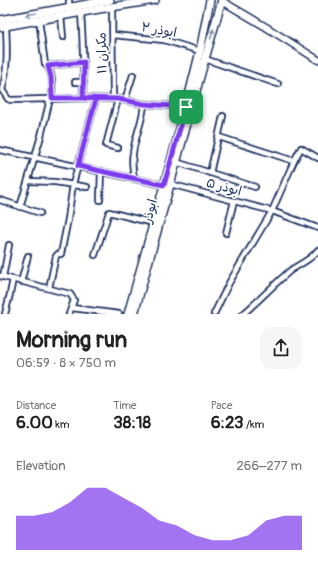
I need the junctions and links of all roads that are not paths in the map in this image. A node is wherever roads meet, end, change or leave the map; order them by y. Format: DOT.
graph roads {
  1 [pos="155,0"];
  2 [pos="210,0"];
  3 [pos="222,1"];
  4 [pos="90,2"];
  5 [pos="111,3"];
  6 [pos="69,4"];
  7 [pos="81,12"];
  8 [pos="61,16"];
  9 [pos="0,20"];
  10 [pos="39,20"];
  11 [pos="3,27"];
  12 [pos="113,35"];
  13 [pos="63,37"];
  14 [pos="200,51"];
  15 [pos="204,59"];
  16 [pos="318,60"];
  17 [pos="84,62"];
  18 [pos="48,66"];
  19 [pos="133,75"];
  20 [pos="197,76"];
  21 [pos="75,82"];
  22 [pos="84,82"];
  23 [pos="278,84"];
  24 [pos="1,90"];
  25 [pos="83,98"];
  26 [pos="51,99"];
  27 [pos="96,99"];
  28 [pos="116,99"];
  29 [pos="125,100"];
  30 [pos="144,104"];
  31 [pos="186,107"];
  32 [pos="223,116"];
  33 [pos="219,137"];
  34 [pos="118,148"];
  35 [pos="0,150"];
  36 [pos="34,157"];
  37 [pos="318,158"];
  38 [pos="294,161"];
  39 [pos="176,162"];
  40 [pos="78,166"];
  41 [pos="101,171"];
  42 [pos="210,173"];
  43 [pos="134,178"];
  44 [pos="28,181"];
  45 [pos="73,184"];
  46 [pos="167,184"];
  47 [pos="87,187"];
  48 [pos="255,187"];
  49 [pos="0,200"];
  50 [pos="100,200"];
  51 [pos="234,201"];
  52 [pos="20,207"];
  53 [pos="272,211"];
  54 [pos="40,213"];
  55 [pos="153,223"];
  56 [pos="318,228"];
  57 [pos="226,233"];
  58 [pos="10,246"];
  59 [pos="318,250"];
  60 [pos="95,255"];
  61 [pos="28,256"];
  62 [pos="2,277"];
  63 [pos="13,279"];
  64 [pos="21,282"];
  65 [pos="49,288"];
  66 [pos="72,308"];
  67 [pos="5,314"];
  68 [pos="69,314"];
  69 [pos="119,314"];
  70 [pos="128,314"];
  71 [pos="134,314"];
  72 [pos="214,314"];
  73 [pos="243,314"];
  1 -- 5 [label="main road"];
  2 -- 14 [label="main road, ابوذر"];
  15 -- 3 [label="main road, ابوذر, one-way"];
  3 -- 16 [label="street"];
  4 -- 5 [label="main road"];
  4 -- 6 [label="main road"];
  5 -- 7 [label="main road"];
  5 -- 12 [label="street, مکران ۱۱"];
  6 -- 9 [label="main road, one-way"];
  7 -- 8 [label="main road"];
  7 -- 17 [label="street"];
  8 -- 10 [label="main road"];
  8 -- 13 [label="street"];
  10 -- 11 [label="main road"];
  10 -- 18 [label="street"];
  11 -- 24 [label="street"];
  12 -- 14 [label="street, ابوذر ۲"];
  12 -- 28 [label="street, مکران ۱۱"];
  14 -- 20 [label="main road, ابوذر"];
  15 -- 20 [label="main road, ابوذر"];
  15 -- 23 [label="street"];
  17 -- 18 [label="street"];
  17 -- 22 [label="street"];
  18 -- 26 [label="street"];
  19 -- 29 [label="street"];
  20 -- 31 [label="main road, ابوذر"];
  20 -- 39 [label="main road, ابوذر"];
  21 -- 22 [label="street"];
  22 -- 25 [label="street"];
  24 -- 26 [label="street"];
  25 -- 26 [label="street"];
  25 -- 27 [label="street"];
  26 -- 36 [label="street"];
  27 -- 28 [label="street"];
  27 -- 40 [label="street"];
  28 -- 29 [label="street"];
  28 -- 34 [label="street, مکران ۱۱"];
  29 -- 30 [label="street"];
  30 -- 31 [label="street"];
  30 -- 43 [label="street"];
  31 -- 46 [label="main road, ابوذر"];
  32 -- 33 [label="street"];
  33 -- 38 [label="street"];
  33 -- 42 [label="street"];
  35 -- 36 [label="street, ابوذر ۵"];
  36 -- 40 [label="street, ابوذر ۵"];
  36 -- 44 [label="street"];
  37 -- 38 [label="street"];
  38 -- 53 [label="street"];
  39 -- 42 [label="street"];
  39 -- 46 [label="main road, ابوذر"];
  40 -- 41 [label="street, ابوذر ۵"];
  40 -- 45 [label="street"];
  41 -- 43 [label="street, ابوذر ۵"];
  41 -- 50 [label="street"];
  42 -- 48 [label="street"];
  43 -- 46 [label="street, ابوذر ۵"];
  44 -- 45 [label="street"];
  44 -- 52 [label="street"];
  45 -- 47 [label="street"];
  45 -- 65 [label="street"];
  46 -- 51 [label="street, ابوذر ۵"];
  46 -- 55 [label="main road, ابوذر"];
  46 -- 71 [label="main road, ابوذر"];
  49 -- 52 [label="street"];
  51 -- 53 [label="street, ابوذر ۵"];
  51 -- 57 [label="street"];
  52 -- 54 [label="street"];
  53 -- 56 [label="street, ابوذر ۵"];
  53 -- 72 [label="street"];
  55 -- 60 [label="street"];
  55 -- 70 [label="main road, ابوذر"];
  58 -- 62 [label="street"];
  59 -- 73 [label="street"];
  61 -- 64 [label="street"];
  62 -- 63 [label="street"];
  63 -- 64 [label="street"];
  63 -- 67 [label="street"];
  64 -- 65 [label="street"];
  65 -- 66 [label="street"];
  66 -- 68 [label="street"];
  66 -- 69 [label="street"];
}
